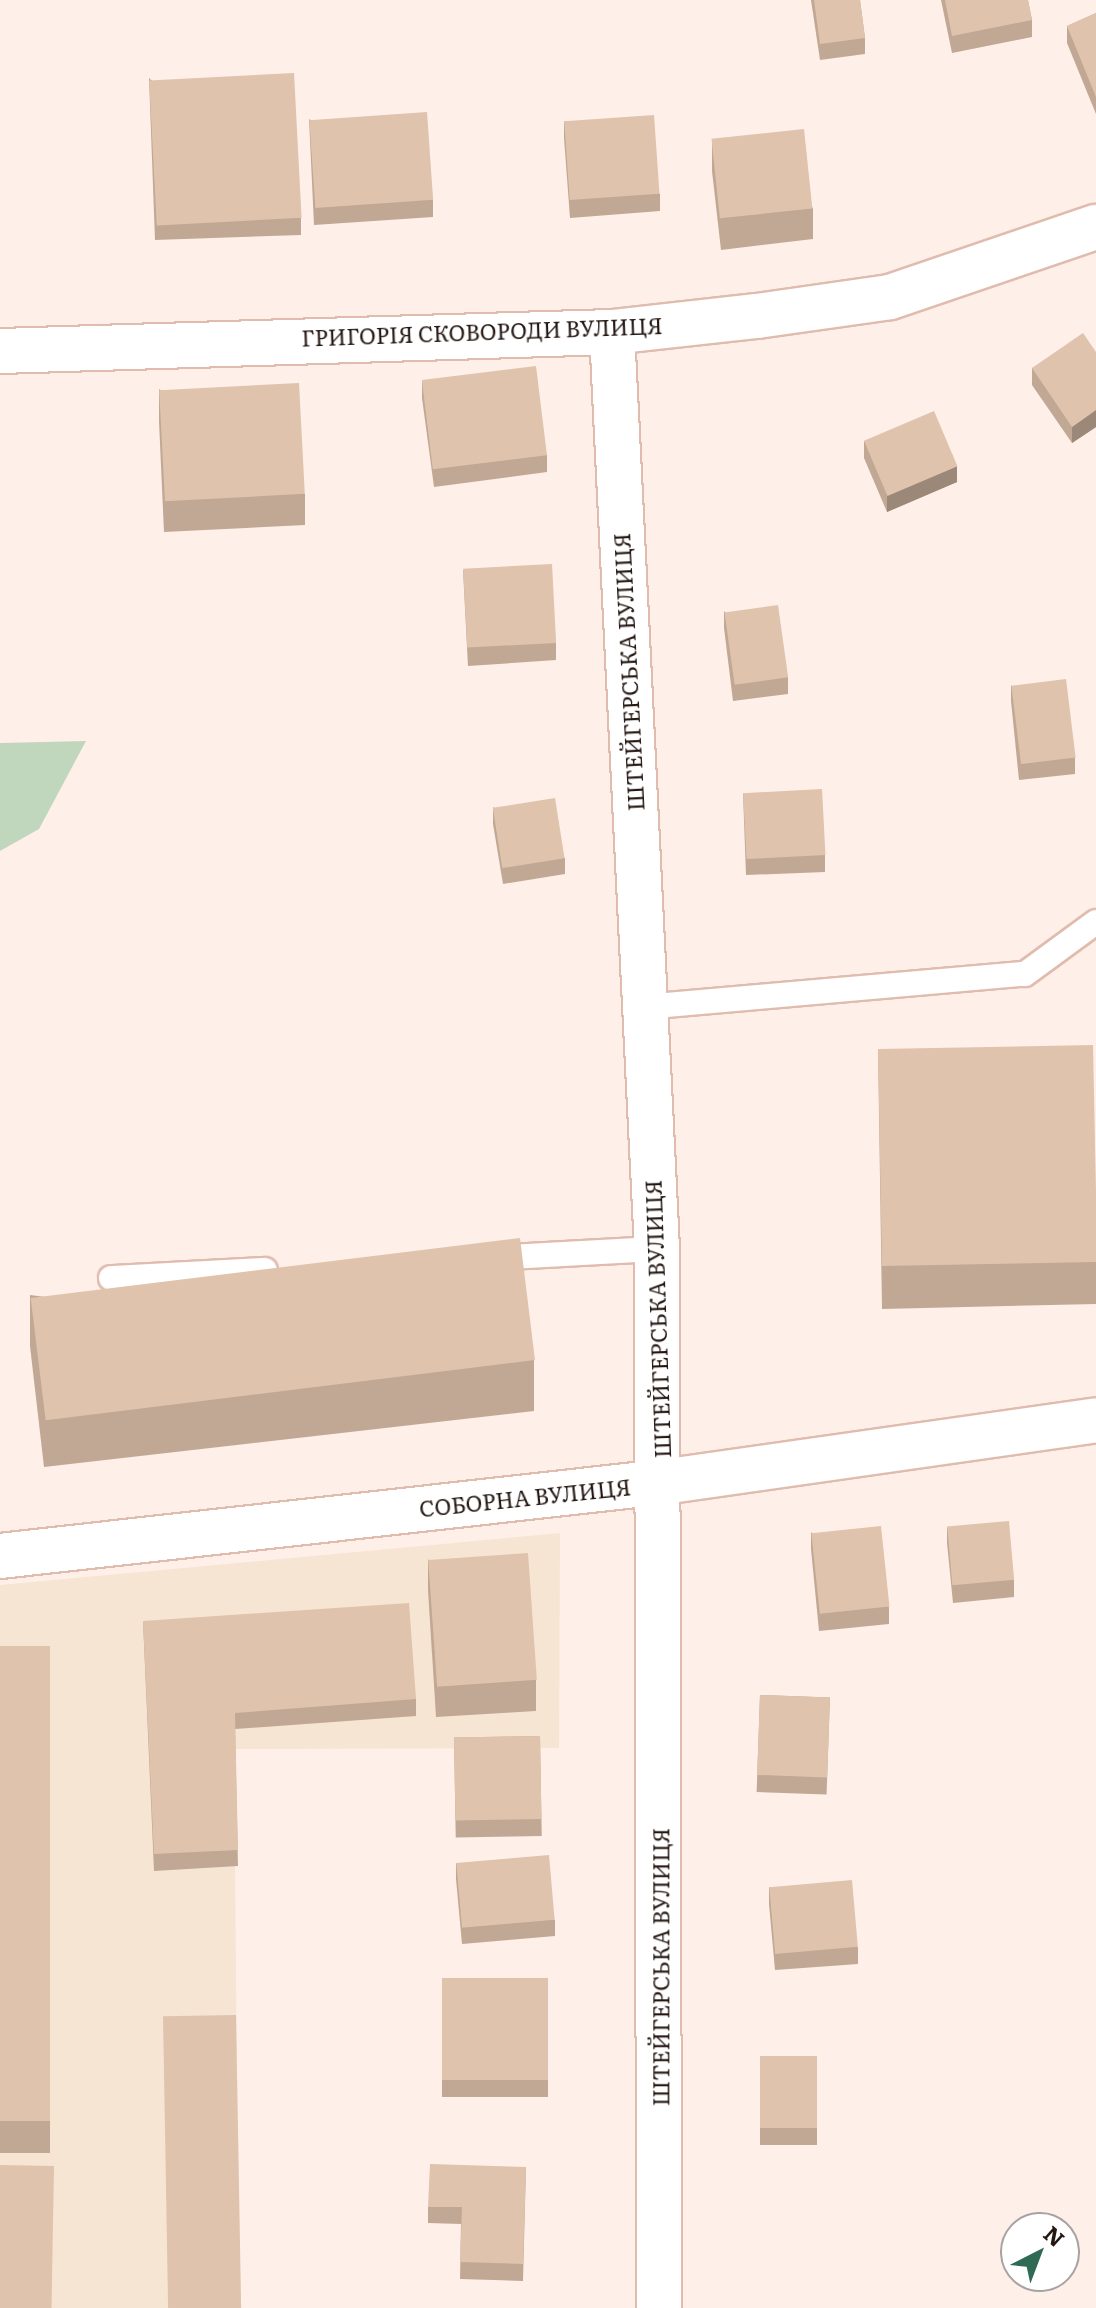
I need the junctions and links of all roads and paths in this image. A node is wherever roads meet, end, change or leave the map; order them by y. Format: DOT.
graph roads {
  1 [pos="1096,227"];
  2 [pos="612,332"];
  3 [pos="0,351"];
  4 [pos="1096,922"];
  5 [pos="644,1007"];
  6 [pos="657,1249"];
  7 [pos="470,1259"];
  8 [pos="298,1268"];
  9 [pos="111,1278"];
  10 [pos="1096,1420"];
  11 [pos="662,1482"];
  12 [pos="0,1556"];
  13 [pos="659,2308"];
  1 -- 2 [label="street, ГРИГОРІЯ СКОВОРОДИ ВУЛИЦЯ"];
  2 -- 3 [label="street, ГРИГОРІЯ СКОВОРОДИ ВУЛИЦЯ"];
  2 -- 5 [label="street, ШТЕЙГЕРСЬКА ВУЛИЦЯ"];
  4 -- 5 [label="lane"];
  5 -- 6 [label="street, ШТЕЙГЕРСЬКА ВУЛИЦЯ"];
  6 -- 7 [label="lane"];
  6 -- 11 [label="street, ШТЕЙГЕРСЬКА ВУЛИЦЯ"];
  8 -- 9 [label="lane"];
  10 -- 11 [label="street, СОБОРНА ВУЛИЦЯ"];
  11 -- 12 [label="street, СОБОРНА ВУЛИЦЯ"];
  11 -- 13 [label="street, ШТЕЙГЕРСЬКА ВУЛИЦЯ"];
}
